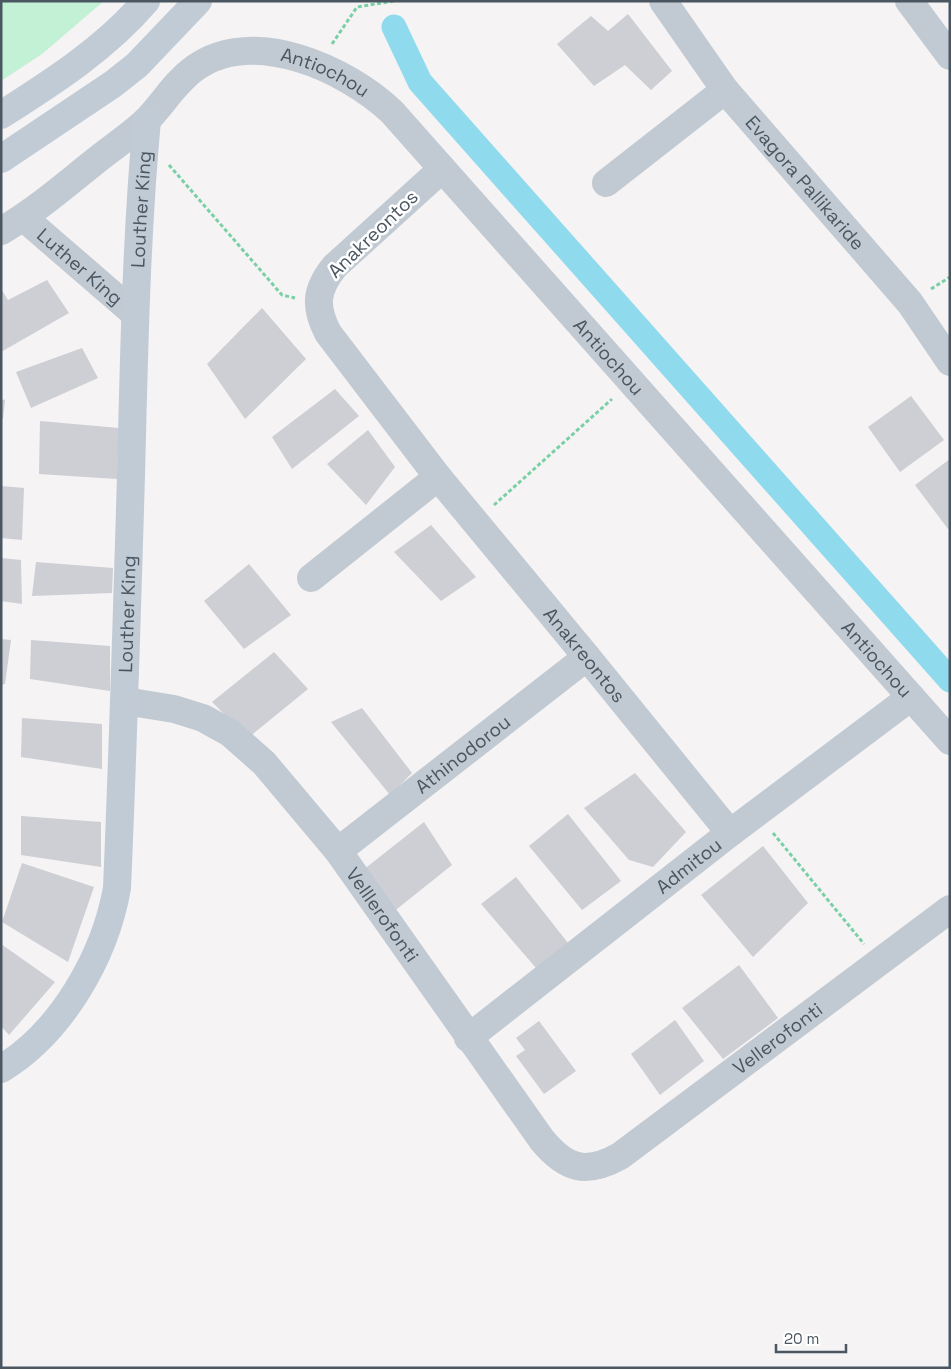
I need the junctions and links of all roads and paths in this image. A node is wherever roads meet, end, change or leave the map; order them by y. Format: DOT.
graph roads {
  1 [pos="146,1"];
  2 [pos="198,1"];
  3 [pos="394,1"];
  4 [pos="663,1"];
  5 [pos="909,1"];
  6 [pos="950,56"];
  7 [pos="318,65"];
  8 [pos="725,90"];
  9 [pos="1,114"];
  10 [pos="146,129"];
  11 [pos="1,159"];
  12 [pos="442,169"];
  13 [pos="606,182"];
  14 [pos="13,225"];
  15 [pos="318,302"];
  16 [pos="136,314"];
  17 [pos="950,362"];
  18 [pos="631,382"];
  19 [pos="438,477"];
  20 [pos="474,522"];
  21 [pos="311,578"];
  22 [pos="587,657"];
  23 [pos="911,697"];
  24 [pos="125,701"];
  25 [pos="950,741"];
  26 [pos="757,813"];
  27 [pos="730,833"];
  28 [pos="338,852"];
  29 [pos="950,909"];
  30 [pos="879,962"];
  31 [pos="468,1038"];
  32 [pos="1,1069"];
  33 [pos="604,1164"];
  1 -- 9 [label="street"];
  2 -- 11 [label="street"];
  3 -- 7 [label="path"];
  4 -- 8 [label="street, Evagora Pallikaride"];
  5 -- 6 [label="street"];
  7 -- 10 [label="street, Antiochou"];
  7 -- 12 [label="street, Antiochou"];
  8 -- 13 [label="street"];
  8 -- 17 [label="street, Evagora Pallikaride"];
  10 -- 14 [label="street"];
  10 -- 15 [label="path"];
  10 -- 16 [label="street, Louther King"];
  12 -- 15 [label="street, Anakreontos"];
  12 -- 18 [label="street, Antiochou"];
  14 -- 16 [label="street, Luther King"];
  15 -- 19 [label="street, Anakreontos"];
  16 -- 24 [label="street, Louther King"];
  18 -- 20 [label="path"];
  18 -- 23 [label="street, Antiochou"];
  19 -- 20 [label="street, Anakreontos"];
  19 -- 21 [label="street"];
  20 -- 22 [label="street, Anakreontos"];
  22 -- 27 [label="street, Anakreontos"];
  22 -- 28 [label="street, Athinodorou"];
  23 -- 25 [label="street, Antiochou"];
  23 -- 26 [label="street, Admitou"];
  24 -- 28 [label="street, Velllerofonti"];
  24 -- 32 [label="street, Louther King"];
  26 -- 27 [label="street, Admitou"];
  26 -- 30 [label="path"];
  27 -- 31 [label="street, Admitou"];
  28 -- 31 [label="street, Velllerofonti"];
  29 -- 30 [label="street, Vellerofonti"];
  30 -- 33 [label="street, Vellerofonti"];
  31 -- 33 [label="street, Velllerofonti"];
}
